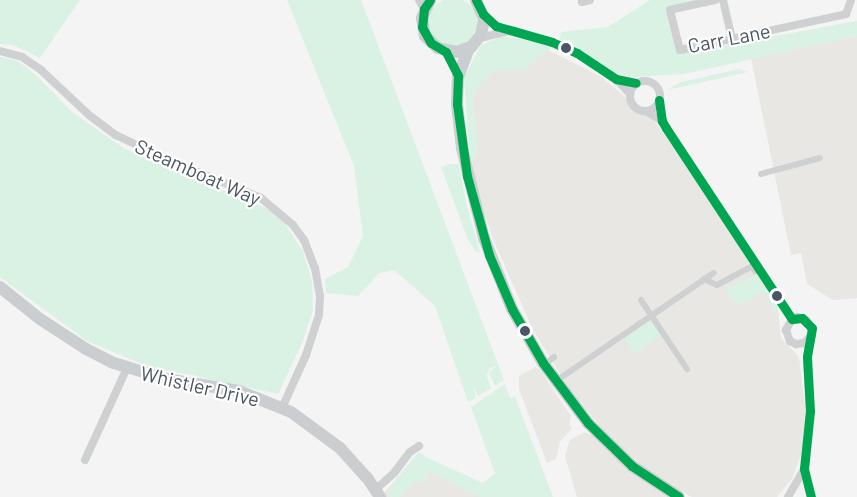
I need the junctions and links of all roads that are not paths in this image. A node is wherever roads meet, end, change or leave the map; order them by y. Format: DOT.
graph roads {
  1 [pos="582,0"];
  2 [pos="590,0"];
  3 [pos="715,0"];
  4 [pos="723,0"];
  5 [pos="851,0"];
  6 [pos="424,3"];
  7 [pos="482,6"];
  8 [pos="509,31"];
  9 [pos="480,38"];
  10 [pos="732,39"];
  11 [pos="469,48"];
  12 [pos="0,51"];
  13 [pos="446,52"];
  14 [pos="458,76"];
  15 [pos="616,79"];
  16 [pos="636,83"];
  17 [pos="630,94"];
  18 [pos="659,100"];
  19 [pos="646,111"];
  20 [pos="662,121"];
  21 [pos="820,158"];
  22 [pos="761,174"];
  23 [pos="761,268"];
  24 [pos="714,273"];
  25 [pos="704,279"];
  26 [pos="0,287"];
  27 [pos="641,300"];
  28 [pos="651,316"];
  29 [pos="792,319"];
  30 [pos="812,335"];
  31 [pos="796,344"];
  32 [pos="554,357"];
  33 [pos="807,357"];
  34 [pos="548,362"];
  35 [pos="127,368"];
  36 [pos="687,369"];
  37 [pos="556,381"];
  38 [pos="282,408"];
  39 [pos="419,446"];
  40 [pos="85,460"];
  41 [pos="804,469"];
  42 [pos="378,493"];
  43 [pos="679,497"];
  44 [pos="788,497"];
  45 [pos="811,497"];
  1 -- 2 [label="street"];
  3 -- 10 [label="street, Carr Lane"];
  4 -- 10 [label="street"];
  5 -- 10 [label="street, Carr Lane"];
  6 -- 13 [label="main road"];
  7 -- 8 [label="street"];
  7 -- 9 [label="main road"];
  8 -- 9 [label="street"];
  8 -- 15 [label="street"];
  9 -- 11 [label="main road"];
  11 -- 13 [label="main road"];
  11 -- 14 [label="main road"];
  12 -- 38 [label="street, Steamboat Way"];
  13 -- 14 [label="main road"];
  14 -- 37 [label="main road"];
  15 -- 16 [label="street"];
  15 -- 17 [label="street"];
  16 -- 17 [label="street"];
  16 -- 18 [label="street"];
  17 -- 19 [label="street"];
  18 -- 19 [label="street"];
  18 -- 20 [label="street"];
  19 -- 20 [label="street"];
  20 -- 29 [label="street"];
  21 -- 22 [label="street"];
  23 -- 25 [label="street"];
  24 -- 25 [label="street"];
  25 -- 28 [label="street"];
  26 -- 35 [label="main road, Whistler Drive"];
  27 -- 28 [label="street"];
  28 -- 36 [label="street"];
  28 -- 37 [label="street"];
  29 -- 30 [label="street"];
  29 -- 31 [label="street"];
  30 -- 31 [label="street"];
  30 -- 33 [label="street"];
  31 -- 33 [label="street"];
  32 -- 34 [label="street"];
  33 -- 41 [label="street"];
  35 -- 38 [label="main road, Whistler Drive"];
  35 -- 40 [label="street, Whistler Drive"];
  37 -- 43 [label="main road"];
  38 -- 42 [label="main road, Whistler Drive"];
  39 -- 42 [label="street"];
  41 -- 44 [label="street"];
  41 -- 45 [label="street"];
}
